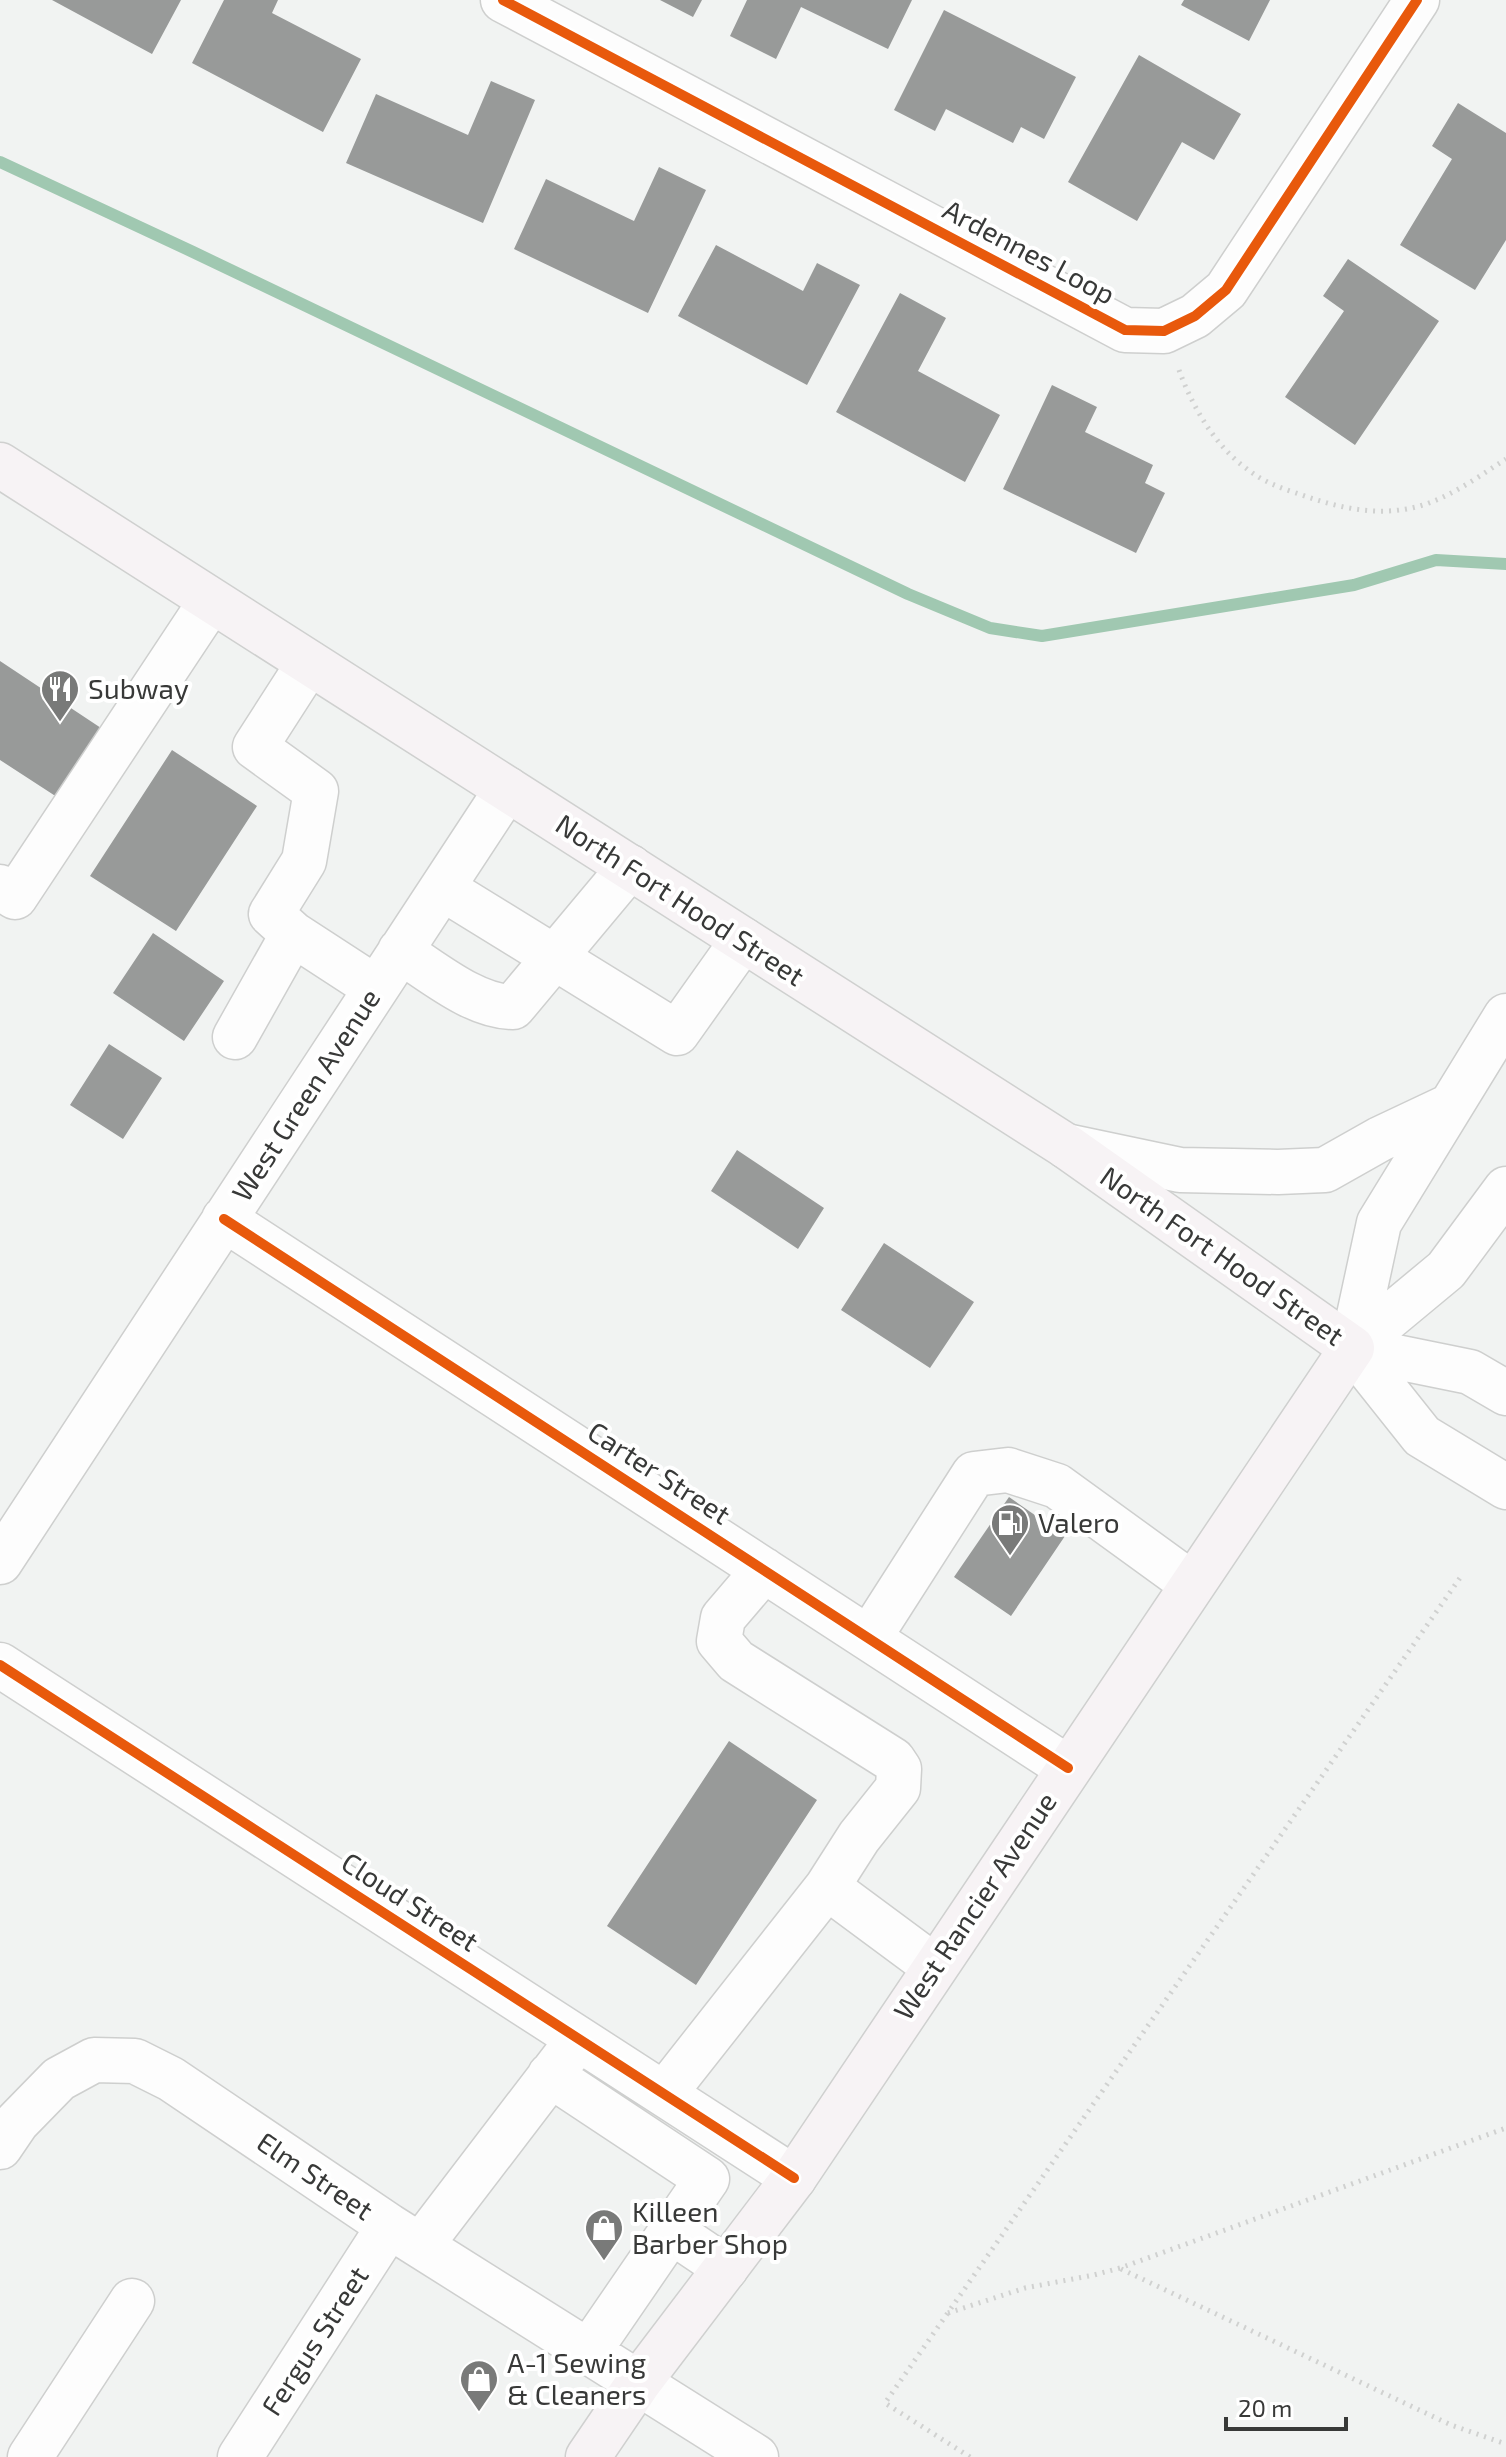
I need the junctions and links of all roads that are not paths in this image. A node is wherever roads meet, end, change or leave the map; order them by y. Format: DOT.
graph roads {
  1 [pos="503,0"];
  2 [pos="1417,0"];
  3 [pos="0,465"];
  4 [pos="211,601"];
  5 [pos="309,663"];
  6 [pos="507,789"];
  7 [pos="630,867"];
  8 [pos="0,888"];
  9 [pos="442,888"];
  10 [pos="293,934"];
  11 [pos="743,940"];
  12 [pos="400,951"];
  13 [pos="554,957"];
  14 [pos="376,988"];
  15 [pos="1506,1016"];
  16 [pos="235,1037"];
  17 [pos="1450,1106"];
  18 [pos="1066,1146"];
  19 [pos="1506,1189"];
  20 [pos="224,1219"];
  21 [pos="1352,1348"];
  22 [pos="1506,1393"];
  23 [pos="1506,1487"];
  24 [pos="0,1562"];
  25 [pos="764,1570"];
  26 [pos="1192,1584"];
  27 [pos="869,1638"];
  28 [pos="0,1665"];
  29 [pos="1068,1768"];
  30 [pos="827,1887"];
  31 [pos="935,1967"];
  32 [pos="578,2039"];
  33 [pos="550,2075"];
  34 [pos="664,2094"];
  35 [pos="0,2147"];
  36 [pos="794,2178"];
  37 [pos="671,2231"];
  38 [pos="405,2235"];
  39 [pos="726,2268"];
  40 [pos="132,2301"];
  41 [pos="589,2351"];
  42 [pos="639,2382"];
  43 [pos="30,2457"];
  44 [pos="240,2457"];
  45 [pos="588,2457"];
  46 [pos="755,2457"];
  1 -- 2 [label="street, Ardennes Loop"];
  3 -- 4 [label="main road, North Fort Hood Street"];
  4 -- 5 [label="main road, North Fort Hood Street"];
  4 -- 8 [label="street"];
  5 -- 6 [label="main road, North Fort Hood Street"];
  5 -- 10 [label="street"];
  6 -- 7 [label="main road, North Fort Hood Street"];
  6 -- 9 [label="street, West Green Avenue"];
  7 -- 11 [label="main road, North Fort Hood Street"];
  7 -- 13 [label="street"];
  9 -- 12 [label="street, West Green Avenue"];
  9 -- 13 [label="street"];
  10 -- 14 [label="street"];
  10 -- 16 [label="street"];
  11 -- 13 [label="street"];
  11 -- 18 [label="main road, North Fort Hood Street"];
  12 -- 13 [label="street"];
  12 -- 14 [label="street, West Green Avenue"];
  14 -- 20 [label="street, West Green Avenue"];
  15 -- 17 [label="street"];
  17 -- 18 [label="street"];
  17 -- 21 [label="street"];
  18 -- 21 [label="main road, North Fort Hood Street"];
  19 -- 21 [label="street"];
  20 -- 24 [label="street, West Green Avenue"];
  20 -- 25 [label="street, Carter Street"];
  21 -- 22 [label="street, North Fort Hood Street"];
  21 -- 23 [label="street, North Fort Hood Street"];
  21 -- 26 [label="main road, West Rancier Avenue"];
  25 -- 27 [label="street, Carter Street"];
  25 -- 30 [label="street"];
  26 -- 27 [label="street"];
  26 -- 29 [label="main road, West Rancier Avenue"];
  27 -- 29 [label="street, Carter Street"];
  28 -- 32 [label="street, Cloud Street"];
  29 -- 31 [label="main road, West Rancier Avenue"];
  30 -- 31 [label="street"];
  30 -- 34 [label="street"];
  31 -- 36 [label="main road, West Rancier Avenue"];
  32 -- 33 [label="street, Fergus Street"];
  32 -- 34 [label="street, Cloud Street"];
  33 -- 37 [label="street"];
  33 -- 38 [label="street, Fergus Street"];
  34 -- 36 [label="street, Cloud Street"];
  35 -- 38 [label="street, Elm Street"];
  36 -- 39 [label="main road, West Rancier Avenue"];
  37 -- 39 [label="street"];
  37 -- 41 [label="street"];
  38 -- 41 [label="street, Elm Street"];
  38 -- 44 [label="street, Fergus Street"];
  39 -- 42 [label="main road, West Rancier Avenue"];
  40 -- 43 [label="street"];
  41 -- 42 [label="street, Elm Street"];
  42 -- 45 [label="main road, West Rancier Avenue"];
  42 -- 46 [label="street, Elm Street"];
}
